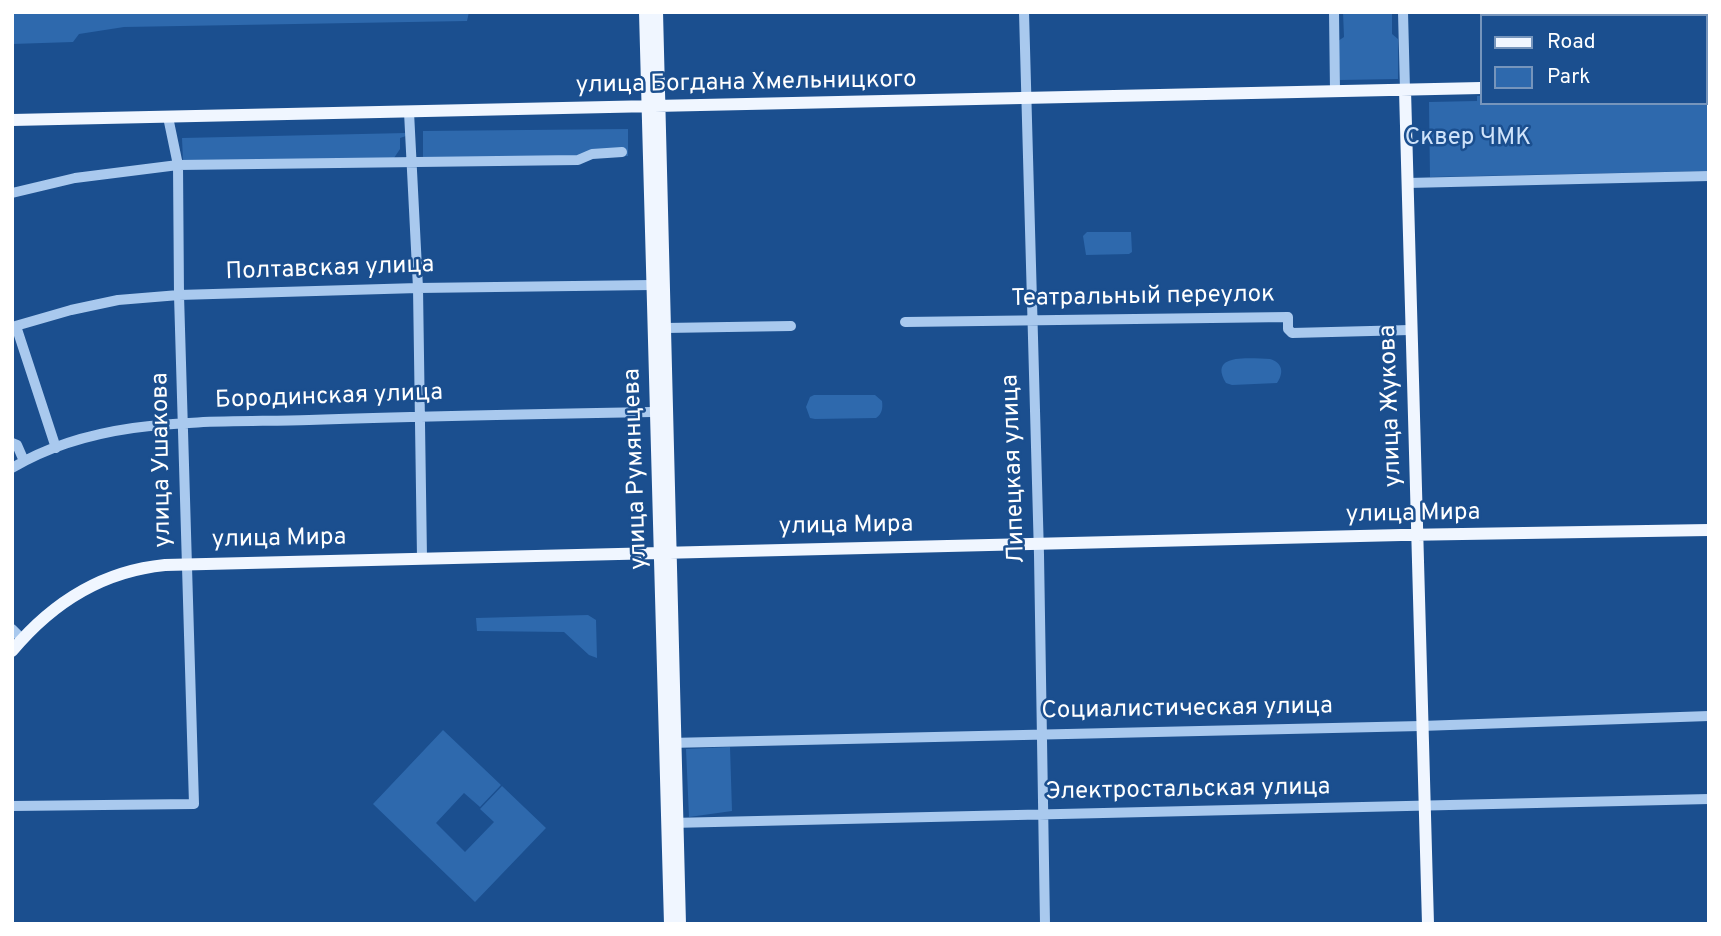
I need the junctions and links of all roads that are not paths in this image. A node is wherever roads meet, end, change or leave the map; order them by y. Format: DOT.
graph roads {
  1 [pos="645,12"];
  2 [pos="657,12"];
  3 [pos="1024,12"];
  4 [pos="1334,12"];
  5 [pos="1403,12"];
  6 [pos="1480,88"];
  7 [pos="1405,90"];
  8 [pos="1335,91"];
  9 [pos="1026,98"];
  10 [pos="653,107"];
  11 [pos="410,112"];
  12 [pos="168,117"];
  13 [pos="12,120"];
  14 [pos="622,152"];
  15 [pos="411,162"];
  16 [pos="178,165"];
  17 [pos="1709,176"];
  18 [pos="1407,183"];
  19 [pos="12,193"];
  20 [pos="652,285"];
  21 [pos="418,288"];
  22 [pos="179,295"];
  23 [pos="1032,321"];
  24 [pos="905,322"];
  25 [pos="791,326"];
  26 [pos="14,327"];
  27 [pos="666,328"];
  28 [pos="1410,330"];
  29 [pos="655,412"];
  30 [pos="420,415"];
  31 [pos="183,423"];
  32 [pos="12,443"];
  33 [pos="56,448"];
  34 [pos="24,461"];
  35 [pos="12,468"];
  36 [pos="1709,530"];
  37 [pos="1417,535"];
  38 [pos="1038,544"];
  39 [pos="666,552"];
  40 [pos="422,558"];
  41 [pos="186,564"];
  42 [pos="12,629"];
  43 [pos="22,639"];
  44 [pos="12,650"];
  45 [pos="1709,716"];
  46 [pos="1421,726"];
  47 [pos="1042,735"];
  48 [pos="671,743"];
  49 [pos="1709,799"];
  50 [pos="12,806"];
  51 [pos="1423,807"];
  52 [pos="1044,815"];
  53 [pos="673,823"];
  54 [pos="670,924"];
  55 [pos="680,924"];
  56 [pos="1045,924"];
  57 [pos="1428,924"];
  1 -- 10 [label="main road, улица Румянцева"];
  2 -- 10 [label="main road, улица Румянцева"];
  3 -- 9 [label="street, Липецкая улица"];
  4 -- 8 [label="street"];
  5 -- 7 [label="street, улица Жукова"];
  6 -- 7 [label="main road, улица Богдана Хмельницкого"];
  7 -- 8 [label="main road, улица Богдана Хмельницкого"];
  7 -- 18 [label="main road, улица Жукова"];
  8 -- 9 [label="main road, улица Богдана Хмельницкого"];
  9 -- 10 [label="main road, улица Богдана Хмельницкого"];
  9 -- 23 [label="street, Липецкая улица"];
  10 -- 11 [label="main road, улица Богдана Хмельницкого"];
  10 -- 20 [label="main road, улица Румянцева"];
  10 -- 27 [label="main road, улица Румянцева"];
  11 -- 12 [label="main road, улица Богдана Хмельницкого"];
  11 -- 15 [label="street"];
  12 -- 13 [label="main road, улица Богдана Хмельницкого"];
  12 -- 16 [label="street, улица Ушакова"];
  14 -- 15 [label="street"];
  15 -- 16 [label="street"];
  15 -- 21 [label="street"];
  16 -- 19 [label="street"];
  16 -- 22 [label="street, улица Ушакова"];
  17 -- 18 [label="street"];
  18 -- 28 [label="main road, улица Жукова"];
  20 -- 21 [label="street, Полтавская улица"];
  20 -- 29 [label="main road, улица Румянцева"];
  21 -- 22 [label="street, Полтавская улица"];
  21 -- 30 [label="street"];
  22 -- 26 [label="street, Полтавская улица"];
  22 -- 31 [label="street, улица Ушакова"];
  23 -- 24 [label="street, Театральный переулок"];
  23 -- 28 [label="street, Театральный переулок"];
  23 -- 38 [label="street, Липецкая улица"];
  25 -- 27 [label="street"];
  26 -- 33 [label="street"];
  27 -- 39 [label="main road, улица Румянцева"];
  28 -- 37 [label="main road, улица Жукова"];
  29 -- 30 [label="street, Бородинская улица"];
  29 -- 39 [label="main road, улица Румянцева"];
  30 -- 31 [label="street, Бородинская улица"];
  30 -- 40 [label="street"];
  31 -- 33 [label="street, Бородинская улица"];
  31 -- 41 [label="street, улица Ушакова"];
  32 -- 34 [label="street"];
  33 -- 34 [label="street, Бородинская улица"];
  34 -- 35 [label="street, Бородинская улица"];
  36 -- 37 [label="main road, улица Мира"];
  37 -- 38 [label="main road, улица Мира"];
  37 -- 46 [label="main road, улица Жукова"];
  38 -- 39 [label="main road, улица Мира"];
  38 -- 47 [label="street, Липецкая улица"];
  39 -- 40 [label="main road, улица Мира"];
  39 -- 48 [label="main road, улица Румянцева"];
  40 -- 41 [label="main road, улица Мира"];
  41 -- 43 [label="main road, улица Мира"];
  41 -- 50 [label="street, улица Ушакова"];
  42 -- 43 [label="street"];
  43 -- 44 [label="main road, улица Мира"];
  45 -- 46 [label="street, Социалистическая улица"];
  46 -- 47 [label="street, Социалистическая улица"];
  46 -- 51 [label="main road, улица Жукова"];
  47 -- 48 [label="street, Социалистическая улица"];
  47 -- 52 [label="street, Липецкая улица"];
  48 -- 53 [label="main road, улица Румянцева"];
  49 -- 51 [label="street, Электростальская улица"];
  51 -- 52 [label="street, Электростальская улица"];
  51 -- 57 [label="main road, улица Жукова"];
  52 -- 53 [label="street, Электростальская улица"];
  52 -- 56 [label="street, Липецкая улица"];
  53 -- 54 [label="main road, улица Румянцева"];
  53 -- 55 [label="main road, улица Румянцева"];
}
